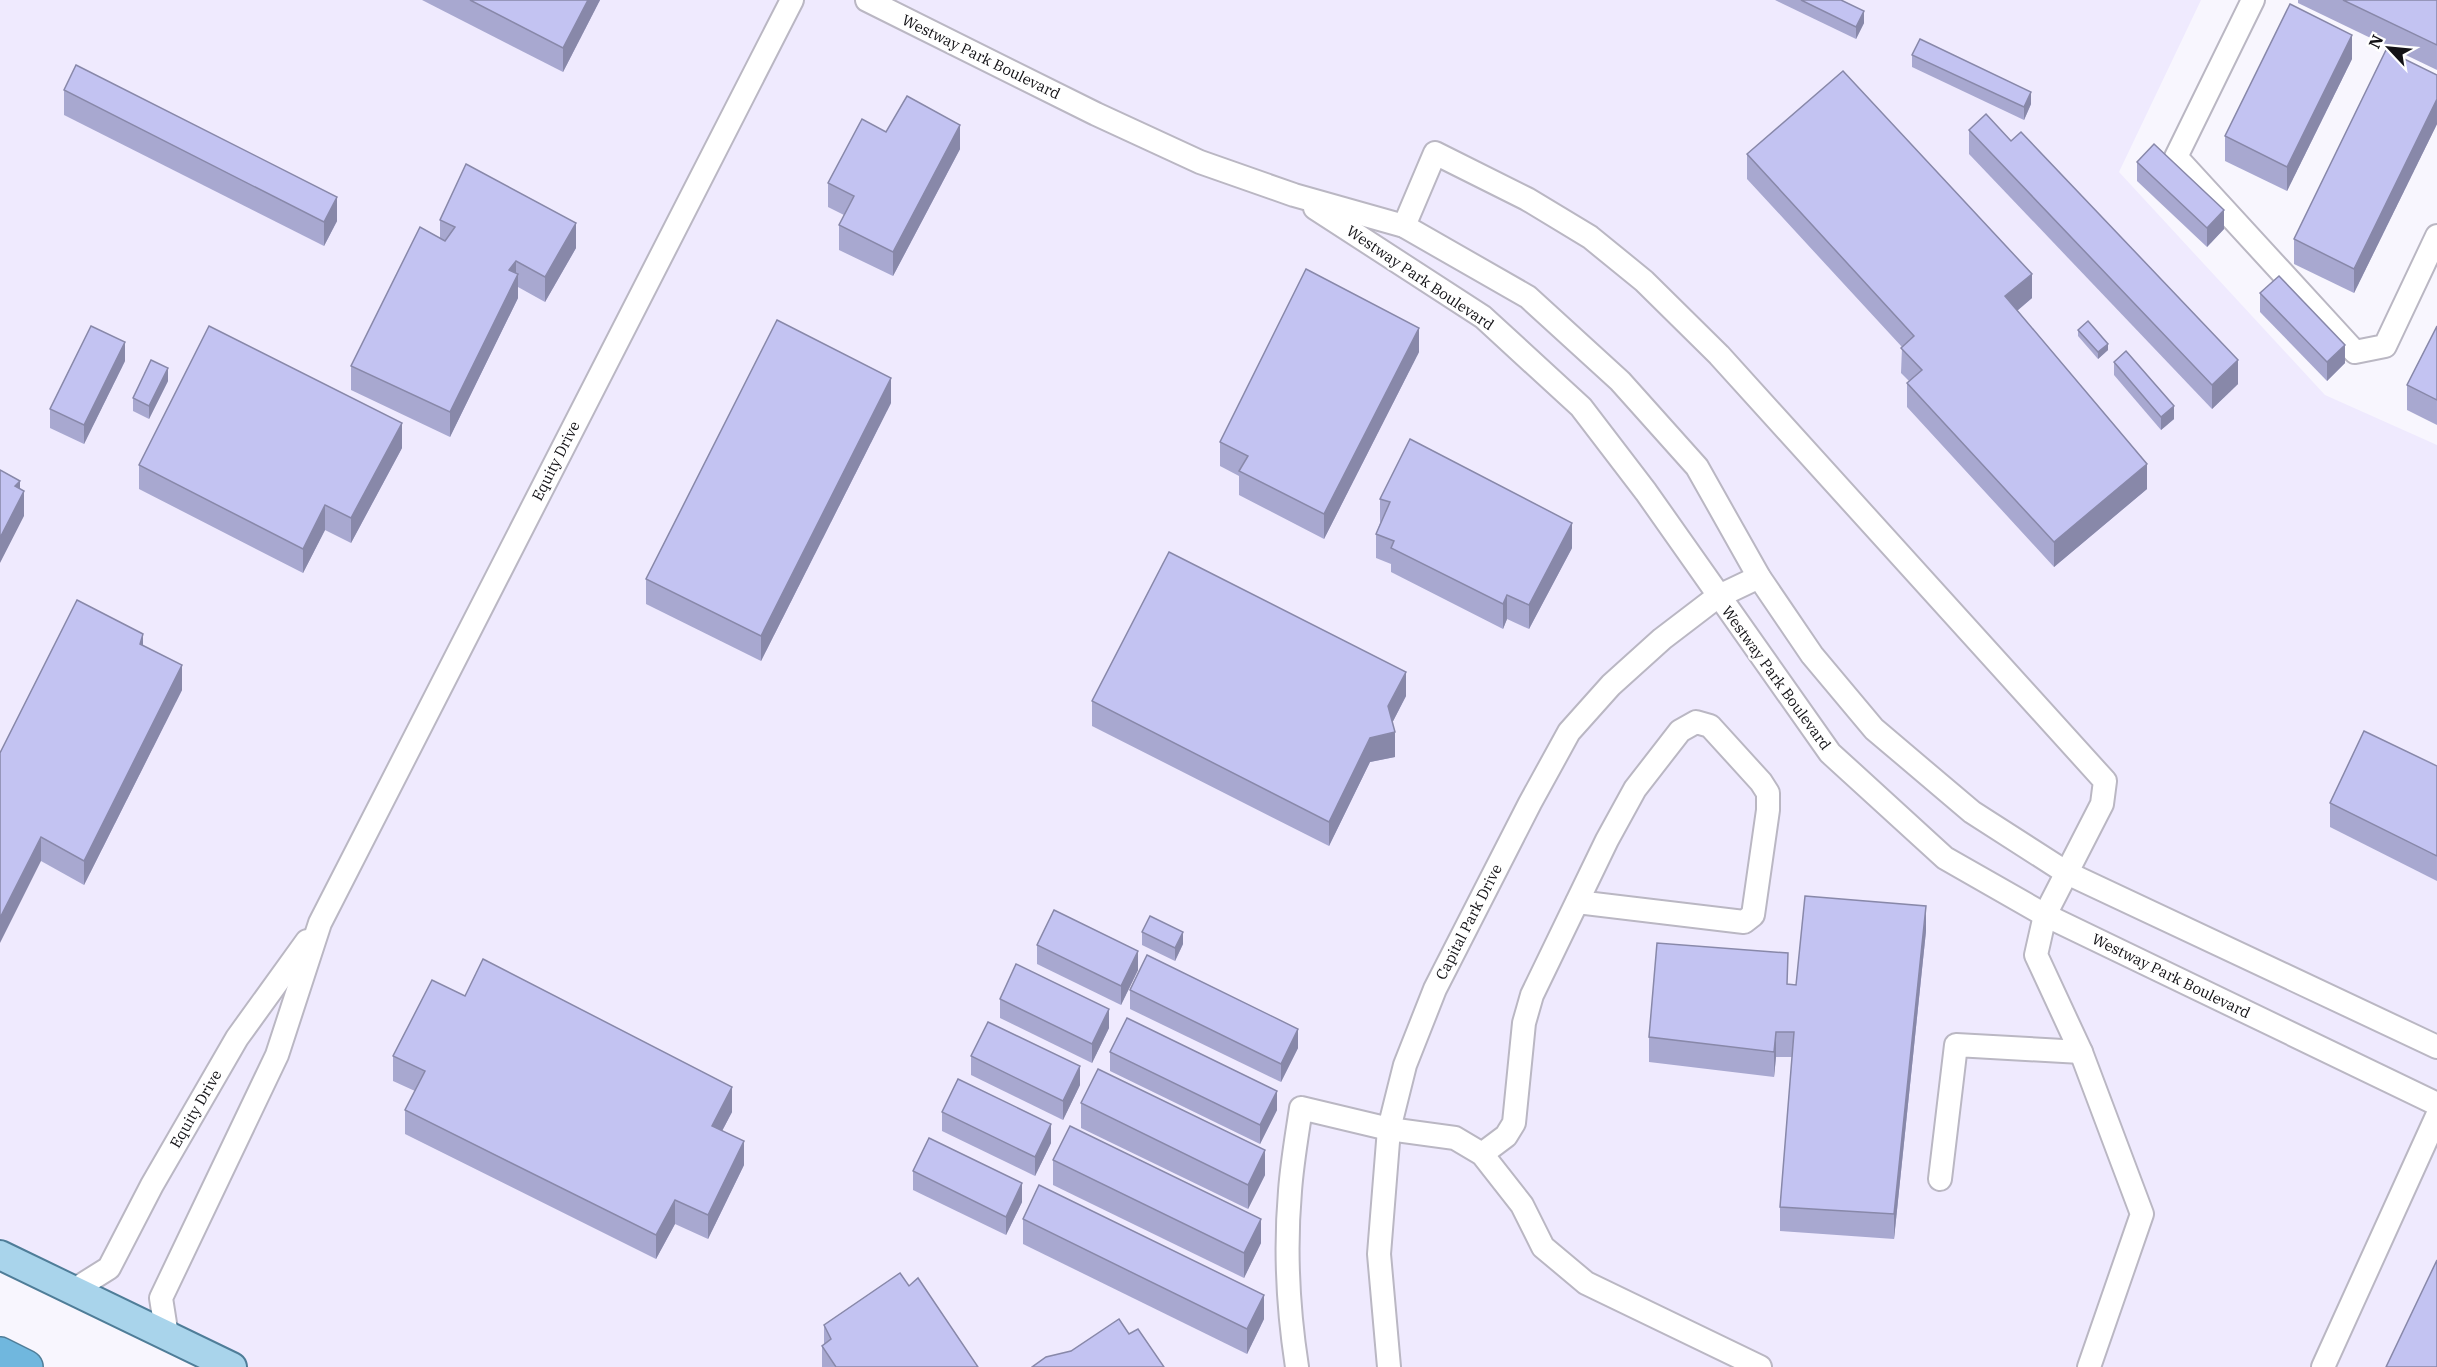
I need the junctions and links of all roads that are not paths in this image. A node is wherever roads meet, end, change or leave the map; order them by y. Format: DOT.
graph roads {
  1 [pos="792,0"];
  2 [pos="867,0"];
  3 [pos="2253,0"];
  4 [pos="1294,195"];
  5 [pos="1404,226"];
  6 [pos="2437,236"];
  7 [pos="2428,278"];
  8 [pos="1759,577"];
  9 [pos="1717,597"];
  10 [pos="2067,873"];
  11 [pos="1577,902"];
  12 [pos="2045,915"];
  13 [pos="320,922"];
  14 [pos="2437,1047"];
  15 [pos="2081,1052"];
  16 [pos="2437,1104"];
  17 [pos="2437,1116"];
  18 [pos="1389,1129"];
  19 [pos="1482,1154"];
  20 [pos="1940,1179"];
  21 [pos="0,1255"];
  22 [pos="74,1290"];
  23 [pos="167,1336"];
  24 [pos="0,1354"];
  25 [pos="26,1367"];
  26 [pos="232,1367"];
  27 [pos="1297,1367"];
  28 [pos="1389,1367"];
  29 [pos="1760,1367"];
  30 [pos="2089,1367"];
  31 [pos="2323,1367"];
  1 -- 13 [label="street, Equity Drive"];
  2 -- 4 [label="street, Westway Park Boulevard"];
  3 -- 7 [label="street"];
  4 -- 5 [label="street, Westway Park Boulevard"];
  4 -- 9 [label="street, Westway Park Boulevard"];
  5 -- 8 [label="street, Westway Park Boulevard"];
  5 -- 10 [label="street"];
  6 -- 7 [label="street"];
  8 -- 9 [label="street, Capital Park Drive"];
  8 -- 10 [label="street, Westway Park Boulevard"];
  9 -- 12 [label="street, Westway Park Boulevard"];
  9 -- 18 [label="street, Capital Park Drive"];
  10 -- 12 [label="street"];
  10 -- 14 [label="street, Westway Park Boulevard"];
  11 -- 11 [label="street"];
  11 -- 19 [label="street"];
  12 -- 15 [label="street"];
  12 -- 16 [label="street, Westway Park Boulevard"];
  13 -- 22 [label="street, Equity Drive"];
  13 -- 23 [label="street, Equity Drive"];
  15 -- 20 [label="street"];
  15 -- 30 [label="street"];
  17 -- 31 [label="street"];
  18 -- 19 [label="street"];
  18 -- 27 [label="street"];
  18 -- 28 [label="street, Capital Park Drive"];
  19 -- 29 [label="street"];
  21 -- 22 [label="main road"];
  22 -- 23 [label="main road"];
  23 -- 26 [label="main road"];
  24 -- 25 [label="highway"];
}
